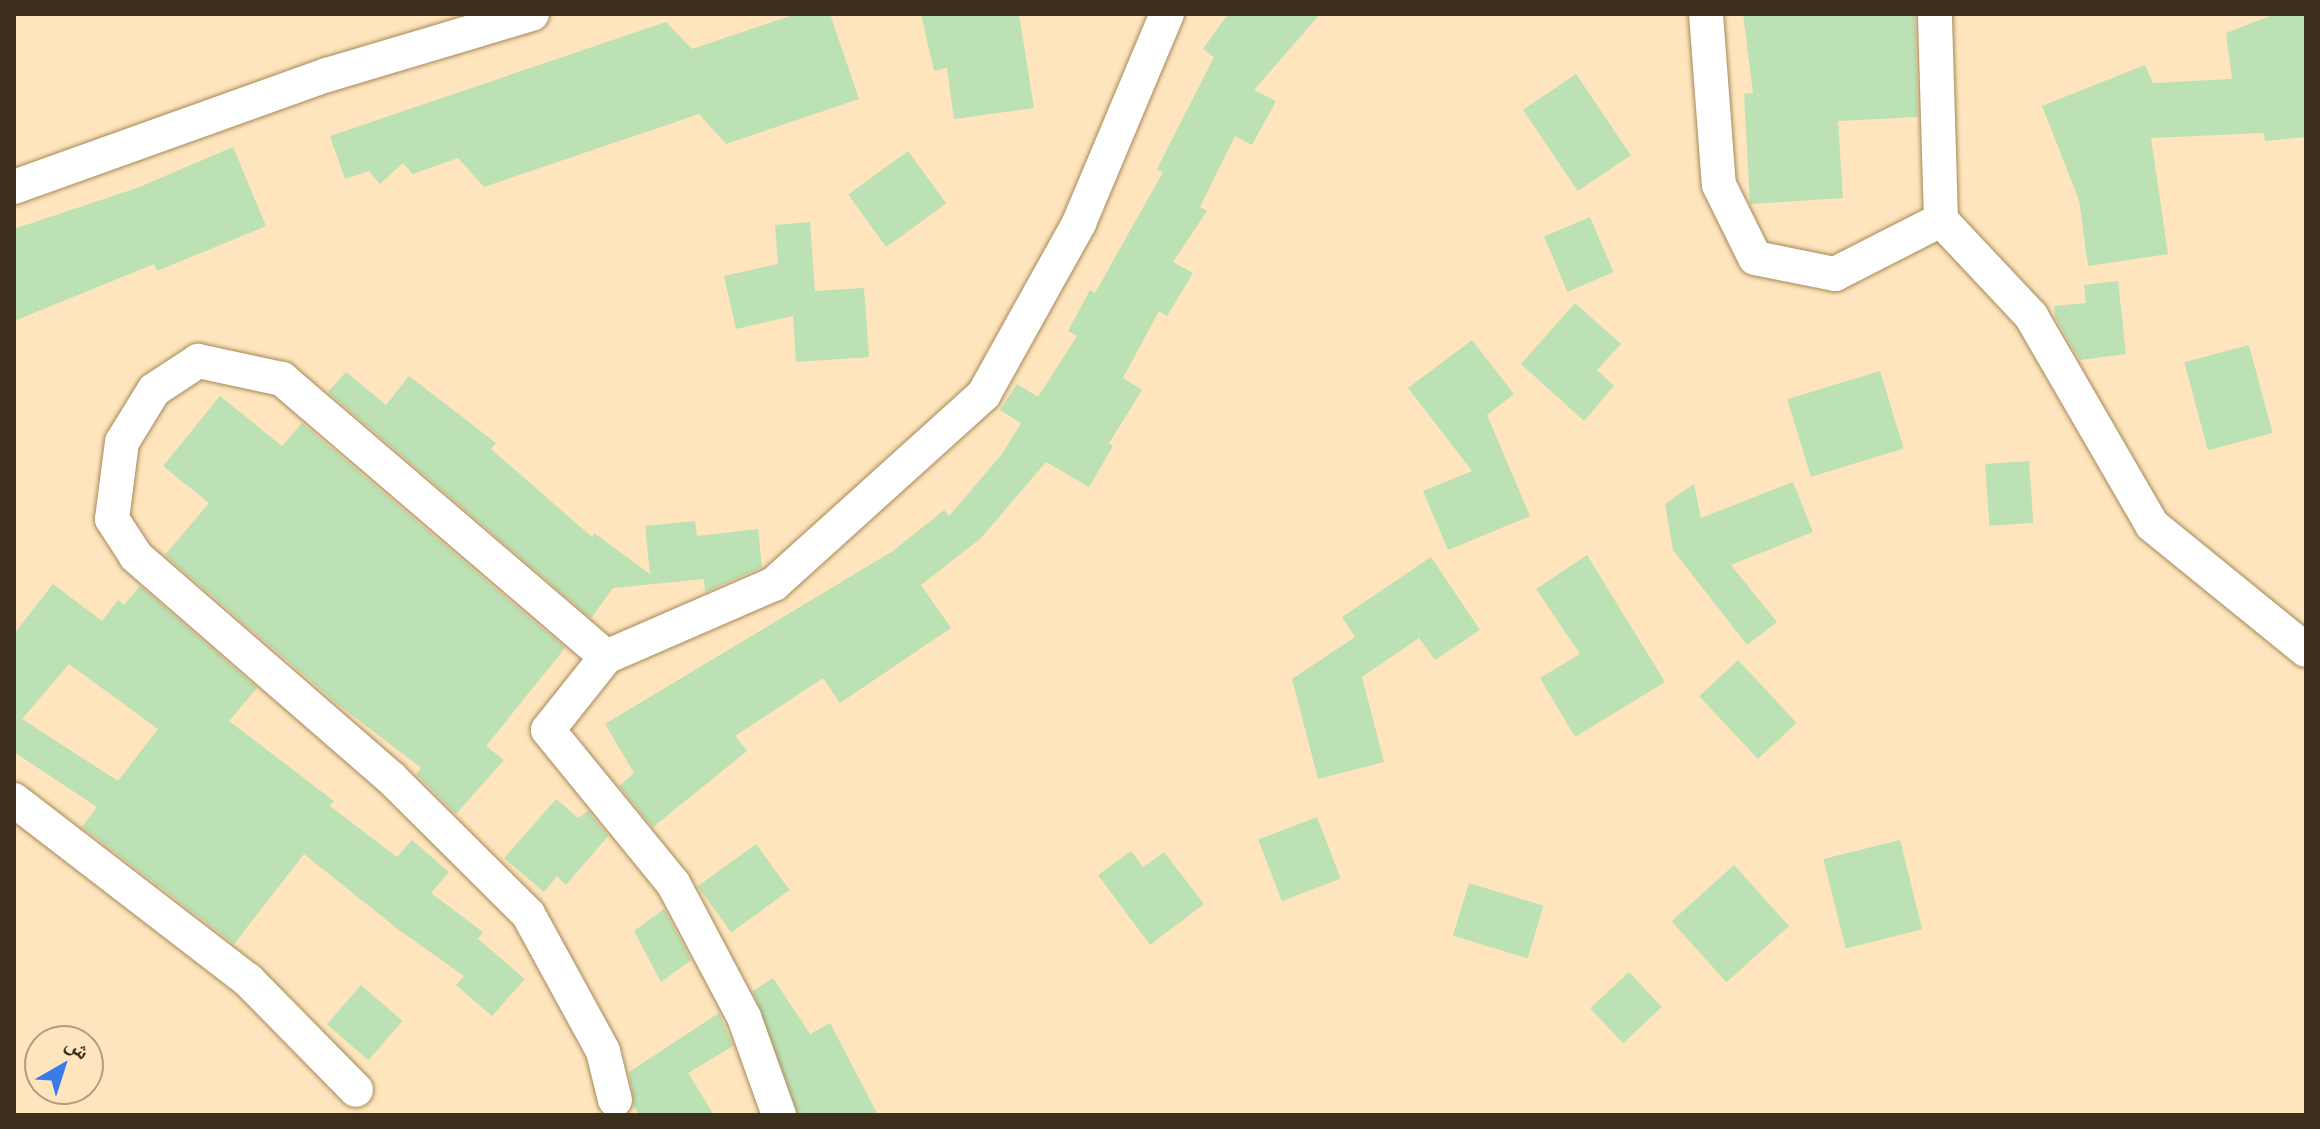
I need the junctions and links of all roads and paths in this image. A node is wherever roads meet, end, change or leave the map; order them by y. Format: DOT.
graph roads {
  1 [pos="532,14"];
  2 [pos="1167,14"];
  3 [pos="1706,14"];
  4 [pos="1935,14"];
  5 [pos="14,187"];
  6 [pos="1941,220"];
  7 [pos="2306,650"];
  8 [pos="606,657"];
  9 [pos="14,800"];
  10 [pos="356,1090"];
  11 [pos="615,1100"];
  12 [pos="779,1115"];
  1 -- 5 [label="street"];
  2 -- 8 [label="street"];
  3 -- 6 [label="street"];
  4 -- 6 [label="street"];
  6 -- 7 [label="street"];
  8 -- 11 [label="street"];
  8 -- 12 [label="street"];
  9 -- 10 [label="street"];
}
